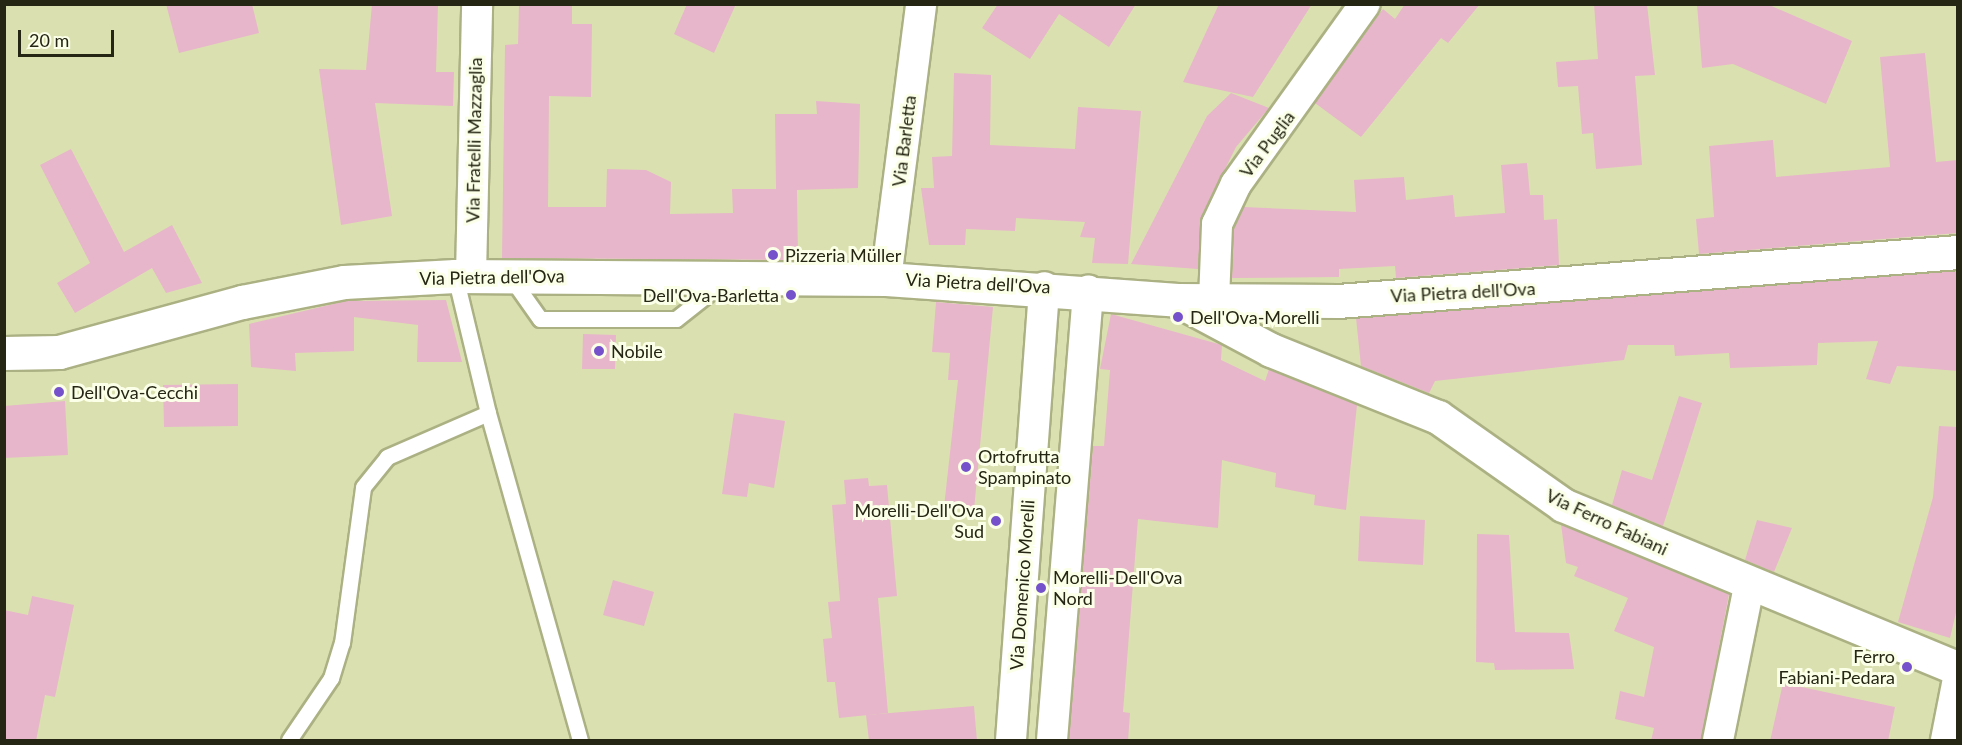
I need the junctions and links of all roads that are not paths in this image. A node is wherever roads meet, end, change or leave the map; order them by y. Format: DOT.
graph roads {
  1 [pos="477,4"];
  2 [pos="921,4"];
  3 [pos="1365,4"];
  4 [pos="1958,252"];
  5 [pos="463,275"];
  6 [pos="509,276"];
  7 [pos="730,277"];
  8 [pos="886,279"];
  9 [pos="1044,286"];
  10 [pos="1088,290"];
  11 [pos="1177,300"];
  12 [pos="1214,300"];
  13 [pos="1263,300"];
  14 [pos="1262,344"];
  15 [pos="4,353"];
  16 [pos="488,413"];
  17 [pos="1749,586"];
  18 [pos="1958,669"];
  19 [pos="1958,679"];
  20 [pos="289,741"];
  21 [pos="580,741"];
  22 [pos="1011,741"];
  23 [pos="1052,741"];
  24 [pos="1718,741"];
  25 [pos="1946,741"];
  1 -- 5 [label="street, Via Fratelli Mazzaglia"];
  2 -- 8 [label="street, Via Barletta"];
  3 -- 12 [label="street, Via Puglia"];
  4 -- 13 [label="main road, Via Pietra dell'Ova"];
  5 -- 6 [label="main road, Via Pietra dell'Ova"];
  5 -- 15 [label="main road, Via Pietra dell'Ova"];
  5 -- 16 [label="lane"];
  6 -- 7 [label="main road, Via Pietra dell'Ova"];
  6 -- 7 [label="lane"];
  7 -- 8 [label="main road, Via Pietra dell'Ova"];
  8 -- 9 [label="main road, Via Pietra dell'Ova"];
  9 -- 10 [label="main road, Via Pietra dell'Ova"];
  9 -- 22 [label="street, Via Domenico Morelli"];
  10 -- 11 [label="main road, Via Pietra dell'Ova"];
  10 -- 23 [label="street"];
  11 -- 12 [label="main road, Via Pietra dell'Ova"];
  11 -- 14 [label="main road, Via Ferro Fabiani"];
  12 -- 13 [label="main road, Via Pietra dell'Ova"];
  13 -- 14 [label="main road"];
  14 -- 17 [label="main road, Via Ferro Fabiani"];
  16 -- 20 [label="lane"];
  16 -- 21 [label="lane"];
  17 -- 18 [label="main road, Via Ferro Fabiani"];
  17 -- 24 [label="street"];
  19 -- 25 [label="street"];
}
